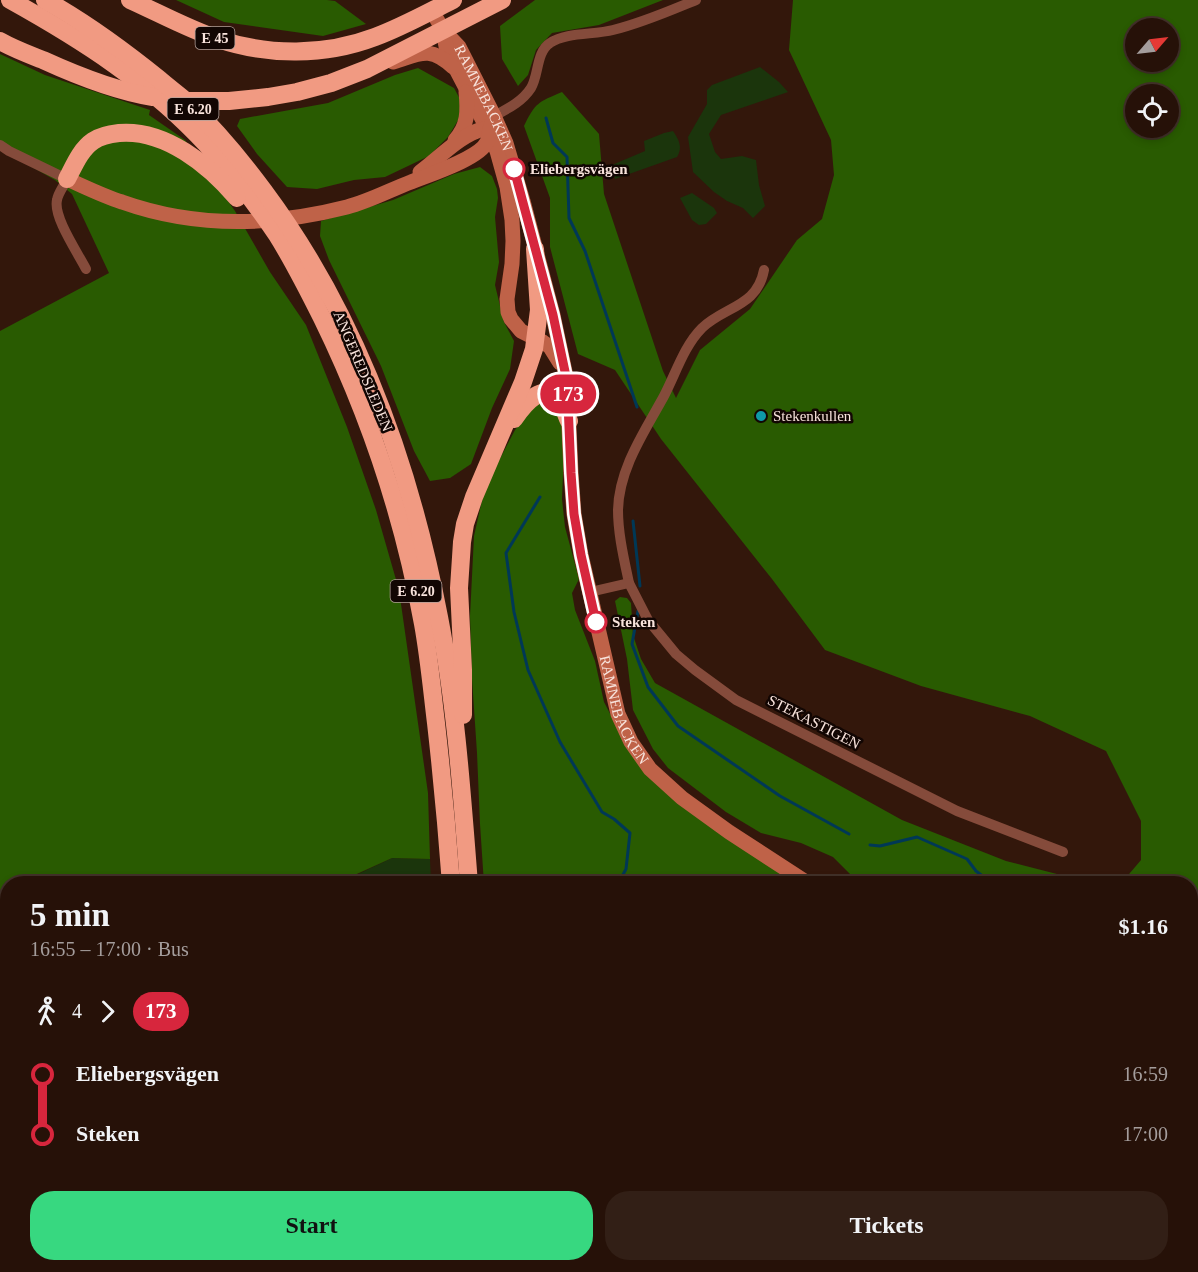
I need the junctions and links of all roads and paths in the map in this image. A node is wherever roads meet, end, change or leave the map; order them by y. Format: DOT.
graph roads {
  1 [pos="10,0"];
  2 [pos="45,0"];
  3 [pos="130,0"];
  4 [pos="453,0"];
  5 [pos="502,0"];
  6 [pos="696,0"];
  7 [pos="429,5"];
  8 [pos="443,30"];
  9 [pos="0,41"];
  10 [pos="123,60"];
  11 [pos="367,69"];
  12 [pos="457,71"];
  13 [pos="465,86"];
  14 [pos="494,116"];
  15 [pos="489,132"];
  16 [pos="0,145"];
  17 [pos="439,158"];
  18 [pos="243,176"];
  19 [pos="67,179"];
  20 [pos="405,184"];
  21 [pos="253,210"];
  22 [pos="535,249"];
  23 [pos="86,269"];
  24 [pos="764,270"];
  25 [pos="536,338"];
  26 [pos="567,381"];
  27 [pos="569,421"];
  28 [pos="496,446"];
  29 [pos="629,583"];
  30 [pos="590,592"];
  31 [pos="463,803"];
  32 [pos="1063,852"];
  33 [pos="450,876"];
  34 [pos="468,876"];
  35 [pos="797,876"];
  1 -- 10 [label="highway, ANGEREDSLEDEN / E 6.20"];
  2 -- 10 [label="highway, ANGEREDSLEDEN / E 6.20"];
  3 -- 7 [label="highway, E 45"];
  4 -- 7 [label="highway, E 45"];
  5 -- 8 [label="highway"];
  6 -- 14 [label="street"];
  7 -- 8 [label="street, RAMNEBACKEN"];
  8 -- 11 [label="highway"];
  8 -- 12 [label="street, RAMNEBACKEN"];
  8 -- 14 [label="street, RAMNEBACKEN"];
  9 -- 11 [label="highway"];
  10 -- 18 [label="highway, ANGEREDSLEDEN / E 6.20"];
  11 -- 12 [label="street, RAMNEBACKEN"];
  12 -- 13 [label="street, RAMNEBACKEN"];
  13 -- 15 [label="street, RAMNEBACKEN"];
  13 -- 17 [label="street"];
  14 -- 15 [label="street"];
  14 -- 22 [label="street, RAMNEBACKEN"];
  15 -- 17 [label="street"];
  15 -- 20 [label="street"];
  15 -- 25 [label="street, RAMNEBACKEN"];
  16 -- 19 [label="street"];
  17 -- 20 [label="street"];
  18 -- 21 [label="highway, ANGEREDSLEDEN / E 6.20"];
  18 -- 31 [label="highway, ANGEREDSLEDEN / E 6.20"];
  19 -- 20 [label="street"];
  19 -- 21 [label="highway"];
  19 -- 23 [label="street"];
  21 -- 33 [label="highway, ANGEREDSLEDEN / E 6.20"];
  22 -- 25 [label="highway"];
  22 -- 26 [label="street, RAMNEBACKEN"];
  24 -- 29 [label="street"];
  25 -- 26 [label="street, RAMNEBACKEN"];
  25 -- 28 [label="highway"];
  26 -- 27 [label="street, RAMNEBACKEN"];
  27 -- 28 [label="highway"];
  27 -- 30 [label="street, RAMNEBACKEN"];
  28 -- 31 [label="highway"];
  29 -- 30 [label="street"];
  29 -- 32 [label="street, STEKASTIGEN"];
  30 -- 35 [label="street, RAMNEBACKEN"];
  31 -- 34 [label="highway, ANGEREDSLEDEN / E 6.20"];
}
